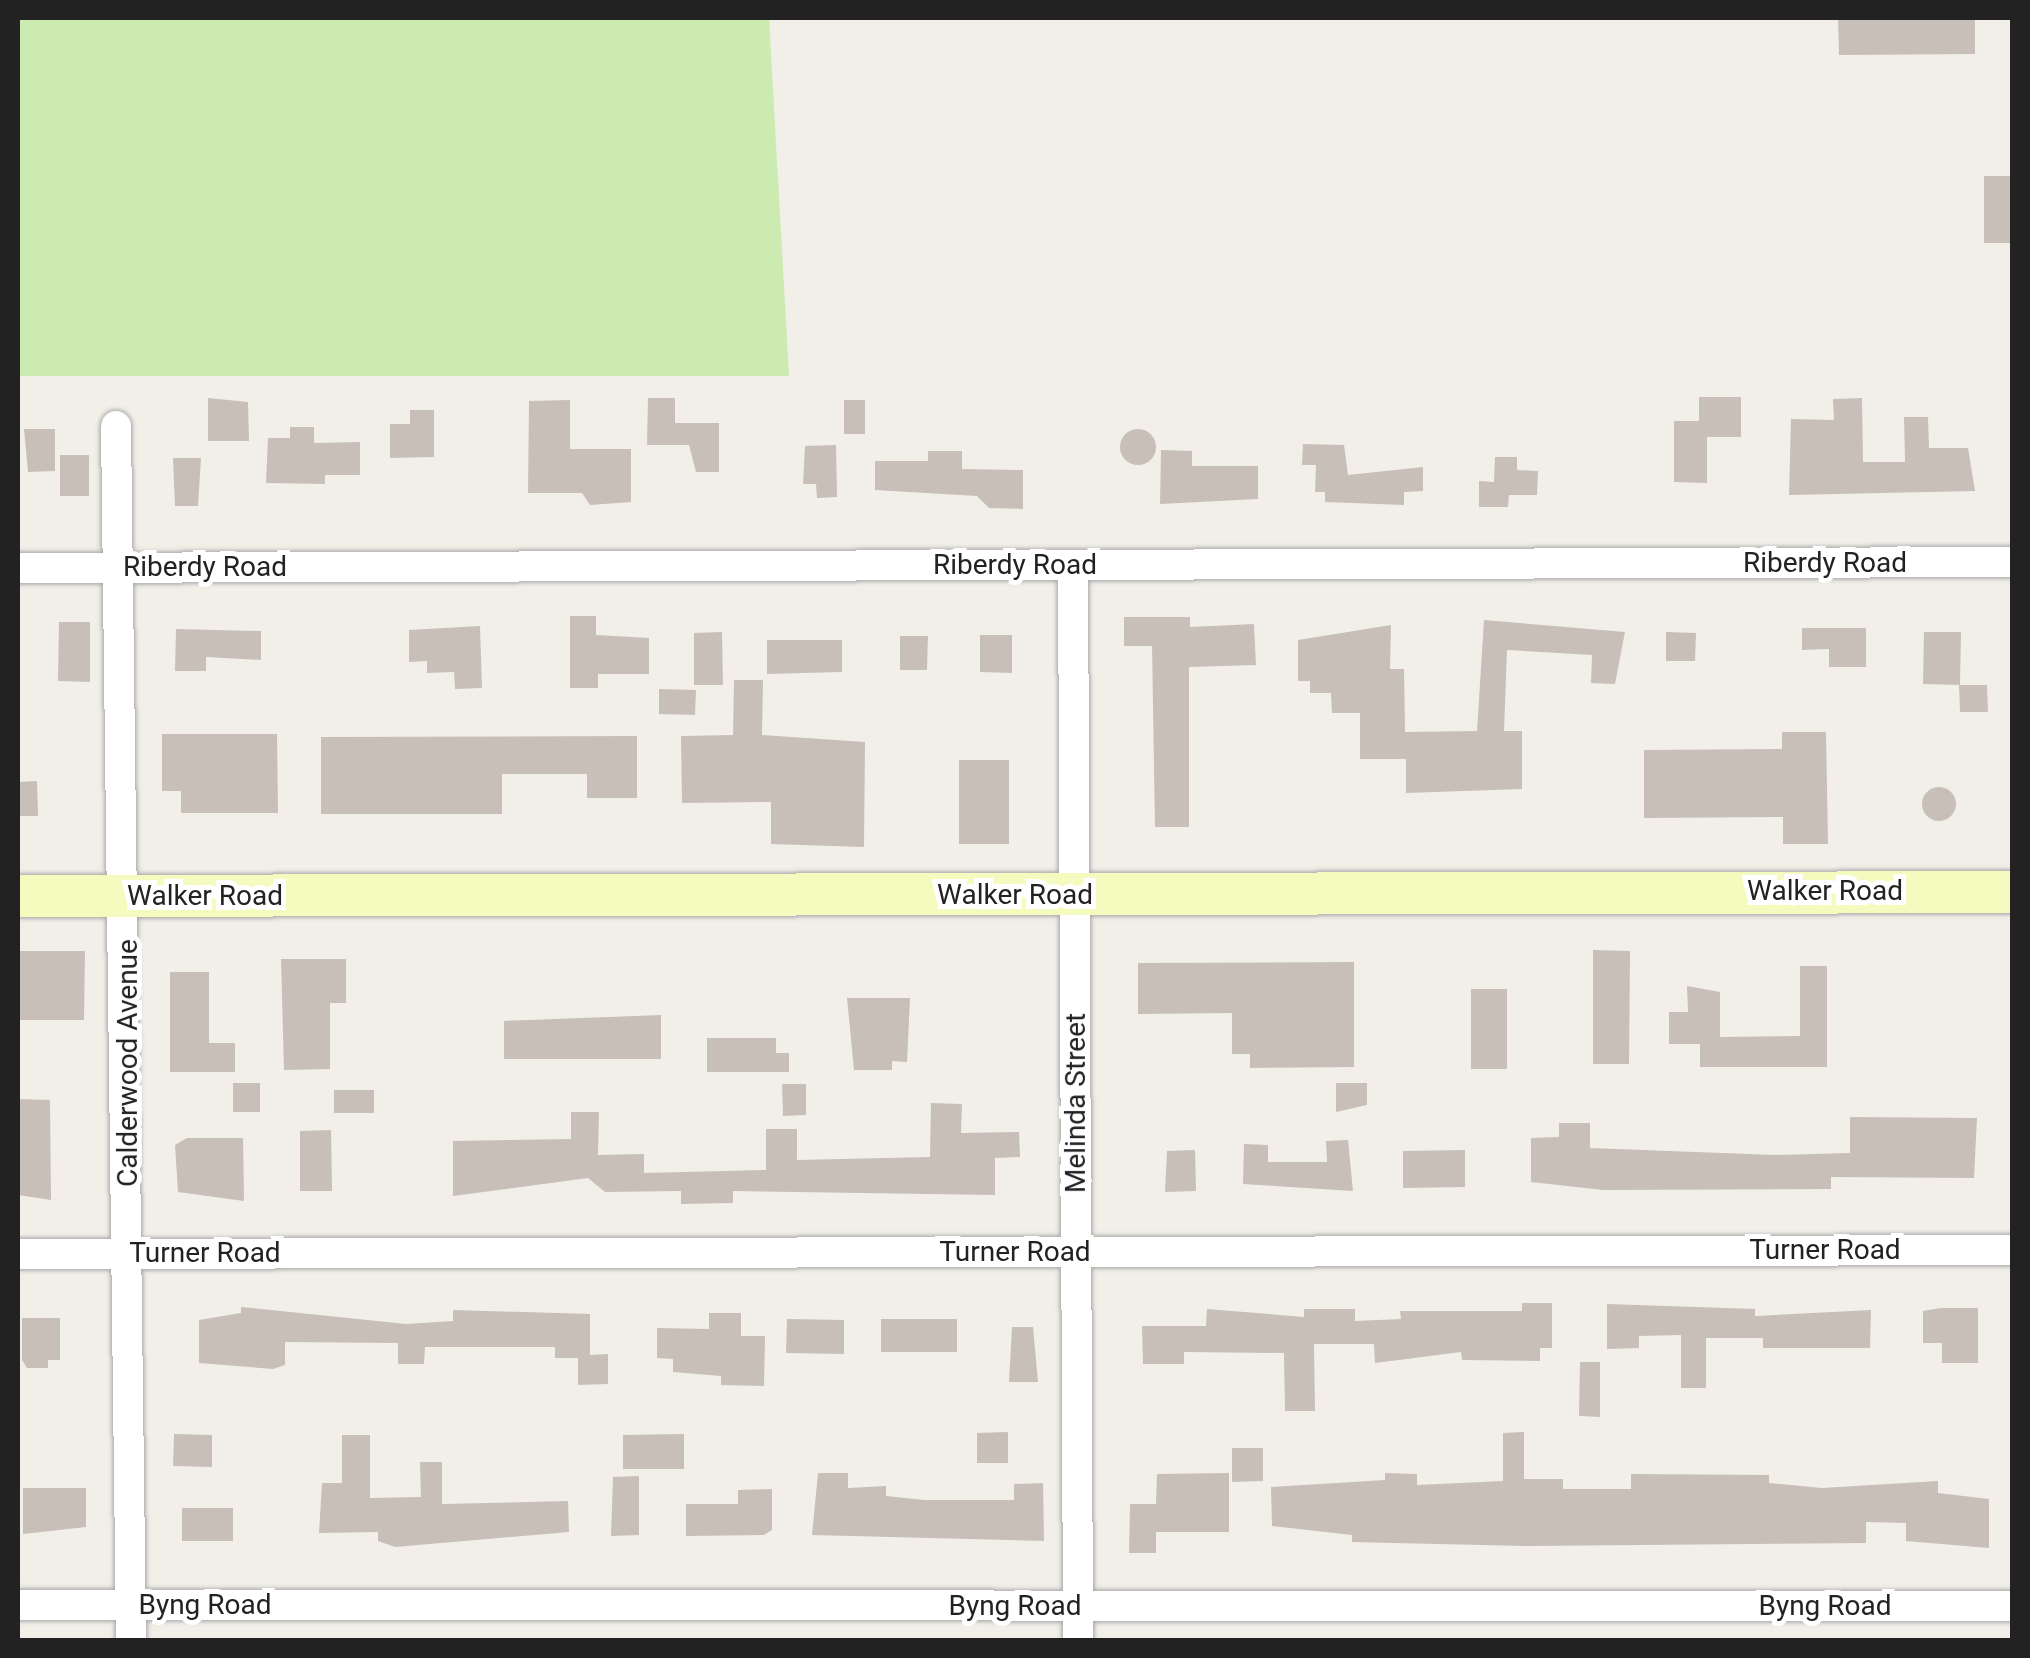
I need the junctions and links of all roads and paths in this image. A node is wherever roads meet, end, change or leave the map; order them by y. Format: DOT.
graph roads {
  1 [pos="116,426"];
  2 [pos="2012,562"];
  3 [pos="1073,565"];
  4 [pos="18,568"];
  5 [pos="121,568"];
  6 [pos="2012,892"];
  7 [pos="1076,895"];
  8 [pos="18,896"];
  9 [pos="128,896"];
  10 [pos="2012,1250"];
  11 [pos="1077,1252"];
  12 [pos="18,1254"];
  13 [pos="129,1254"];
  14 [pos="18,1606"];
  15 [pos="130,1606"];
  16 [pos="1078,1606"];
  17 [pos="2012,1606"];
  18 [pos="131,1640"];
  19 [pos="1078,1640"];
  1 -- 5 [label="street, Calderwood Avenue"];
  2 -- 3 [label="street, Riberdy Road"];
  3 -- 5 [label="street, Riberdy Road"];
  3 -- 7 [label="street, Melinda Street"];
  4 -- 5 [label="street, Riberdy Road"];
  5 -- 9 [label="street, Calderwood Avenue"];
  6 -- 7 [label="main road, Walker Road"];
  7 -- 9 [label="main road, Walker Road"];
  7 -- 11 [label="street, Melinda Street"];
  8 -- 9 [label="main road, Walker Road"];
  9 -- 13 [label="street, Calderwood Avenue"];
  10 -- 11 [label="street, Turner Road"];
  11 -- 13 [label="street, Turner Road"];
  11 -- 16 [label="street, Melinda Street"];
  12 -- 13 [label="street, Turner Road"];
  13 -- 15 [label="street, Calderwood Avenue"];
  14 -- 15 [label="street, Byng Road"];
  15 -- 16 [label="street, Byng Road"];
  15 -- 18 [label="street, Calderwood Avenue"];
  16 -- 17 [label="street, Byng Road"];
  16 -- 19 [label="street, Melinda Street"];
}
